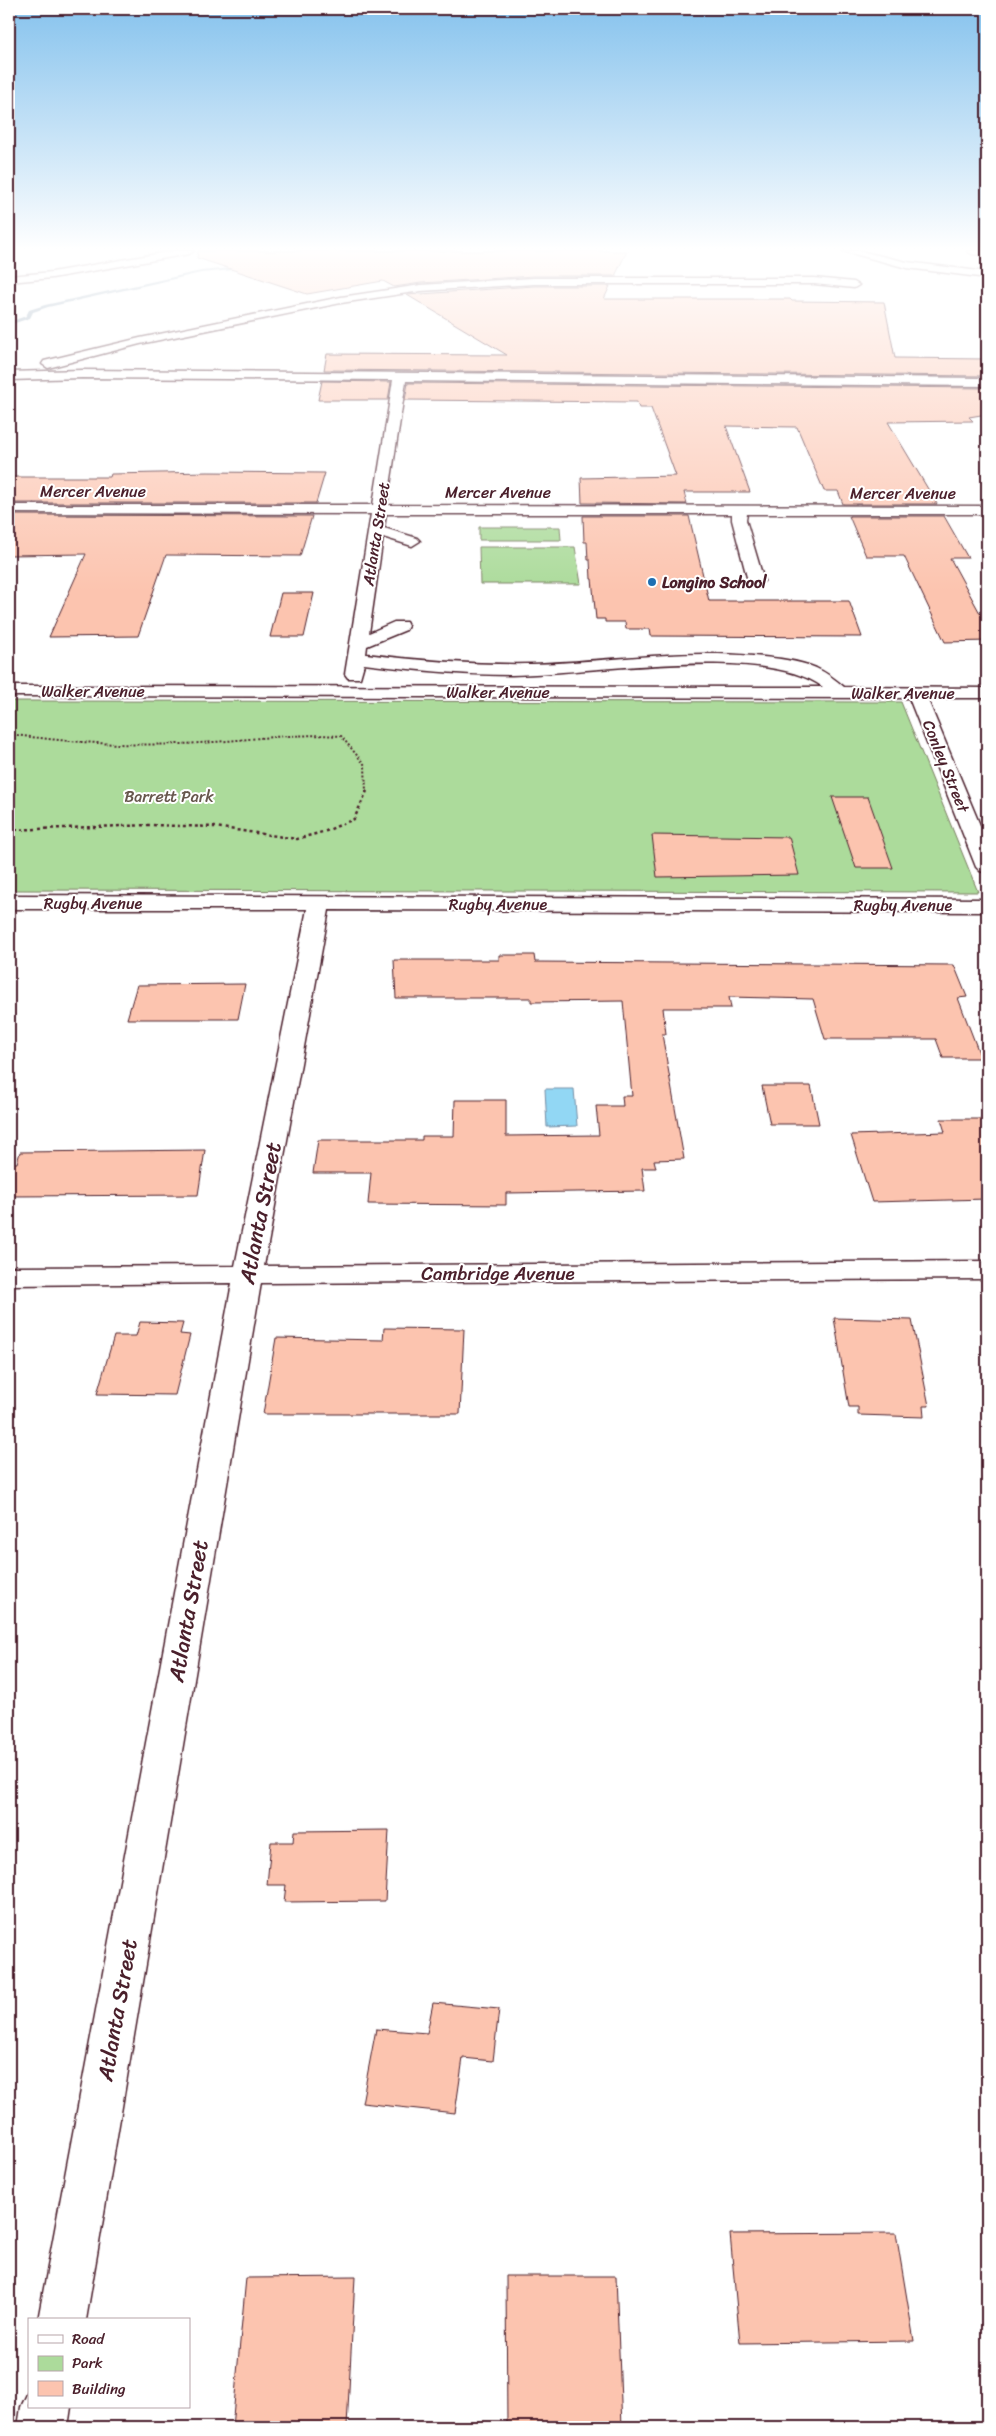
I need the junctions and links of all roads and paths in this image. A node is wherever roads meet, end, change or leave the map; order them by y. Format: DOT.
graph roads {
  1 [pos="46,365"];
  2 [pos="9,374"];
  3 [pos="400,377"];
  4 [pos="987,382"];
  5 [pos="9,509"];
  6 [pos="380,509"];
  7 [pos="740,510"];
  8 [pos="987,510"];
  9 [pos="377,532"];
  10 [pos="412,541"];
  11 [pos="756,580"];
  12 [pos="400,626"];
  13 [pos="358,650"];
  14 [pos="9,691"];
  15 [pos="352,692"];
  16 [pos="840,693"];
  17 [pos="916,693"];
  18 [pos="987,693"];
  19 [pos="9,734"];
  20 [pos="9,830"];
  21 [pos="987,868"];
  22 [pos="9,902"];
  23 [pos="319,903"];
  24 [pos="987,905"];
  25 [pos="987,1270"];
  26 [pos="248,1274"];
  27 [pos="9,1276"];
  28 [pos="62,2318"];
  29 [pos="46,2408"];
  30 [pos="43,2427"];
  1 -- 2 [label="street"];
  2 -- 3 [label="street"];
  3 -- 4 [label="street"];
  3 -- 6 [label="street, Atlanta Street"];
  5 -- 6 [label="street, Mercer Avenue"];
  6 -- 7 [label="street, Mercer Avenue"];
  6 -- 9 [label="street, Atlanta Street"];
  7 -- 8 [label="street, Mercer Avenue"];
  7 -- 11 [label="street"];
  9 -- 10 [label="street"];
  9 -- 13 [label="street, Atlanta Street"];
  12 -- 13 [label="street"];
  13 -- 15 [label="street, Atlanta Street"];
  13 -- 16 [label="street"];
  14 -- 15 [label="street, Walker Avenue"];
  15 -- 16 [label="street, Walker Avenue"];
  16 -- 17 [label="street, Walker Avenue"];
  17 -- 18 [label="street, Walker Avenue"];
  17 -- 21 [label="street, Conley Street"];
  19 -- 20 [label="path"];
  22 -- 23 [label="street, Rugby Avenue"];
  23 -- 24 [label="street, Rugby Avenue"];
  23 -- 26 [label="street, Atlanta Street"];
  25 -- 26 [label="street, Cambridge Avenue"];
  26 -- 27 [label="street, Cambridge Avenue"];
  26 -- 28 [label="street, Atlanta Street"];
  29 -- 30 [label="street"];
}
